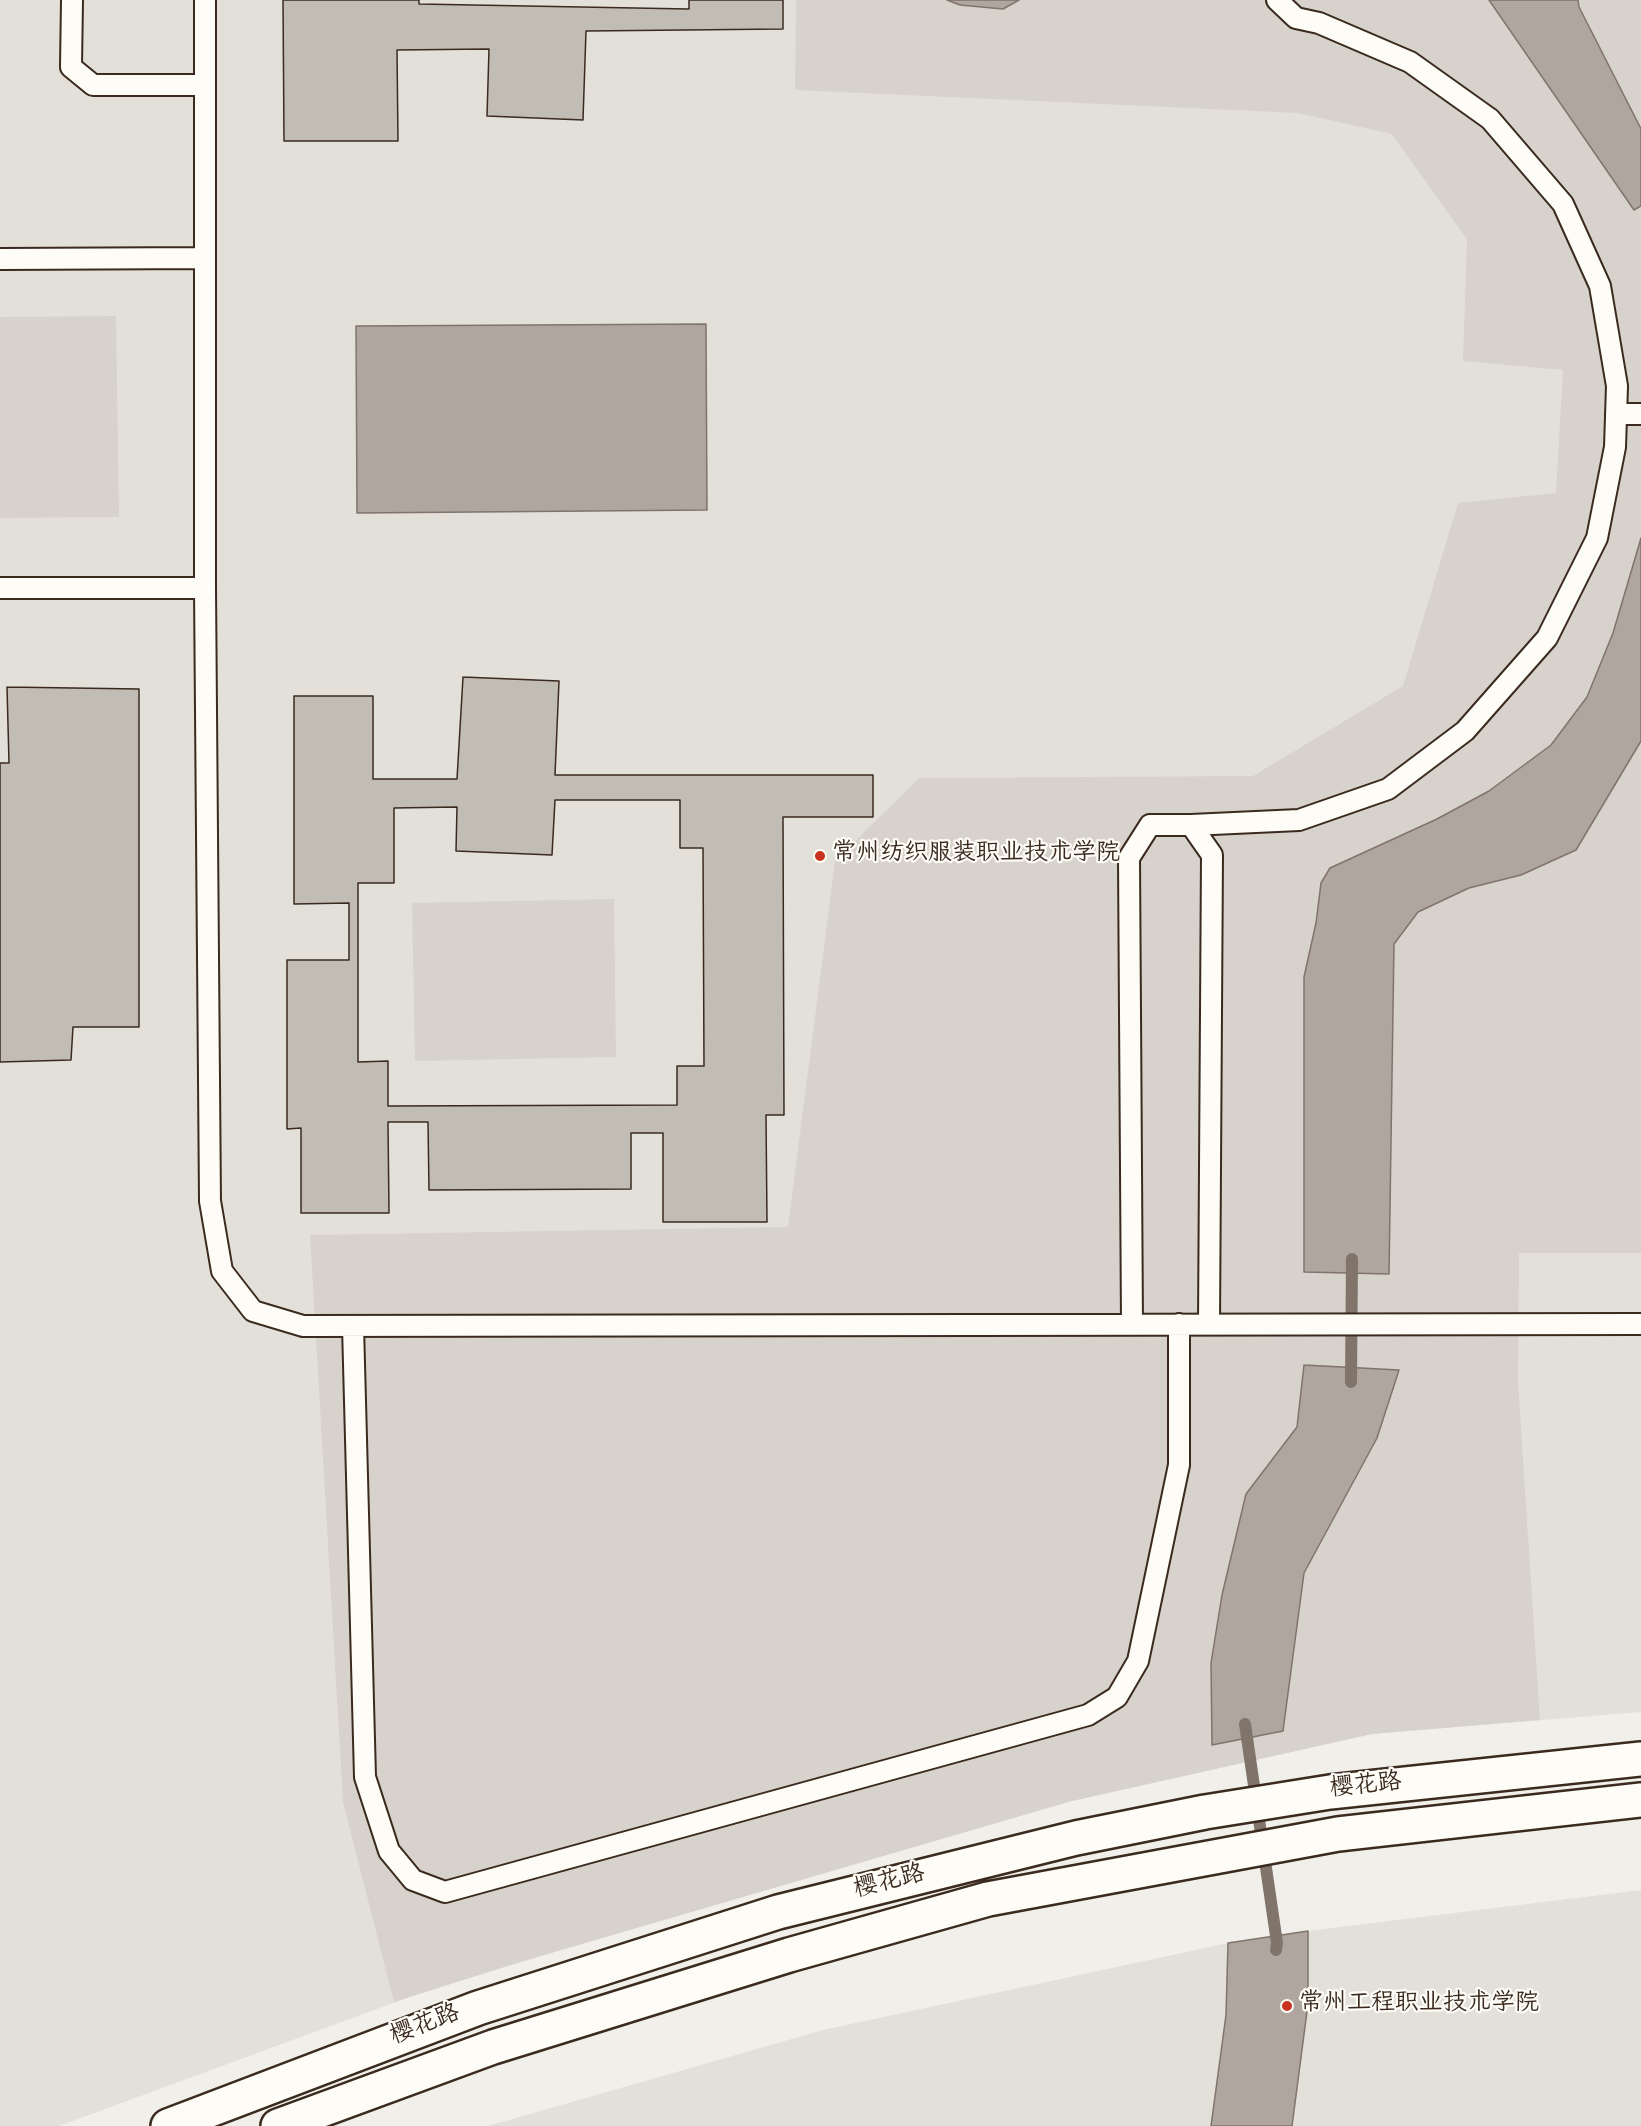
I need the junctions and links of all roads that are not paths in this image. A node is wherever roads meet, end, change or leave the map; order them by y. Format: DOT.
graph roads {
  1 [pos="72,0"];
  2 [pos="205,0"];
  3 [pos="1277,0"];
  4 [pos="205,86"];
  5 [pos="0,258"];
  6 [pos="205,258"];
  7 [pos="1616,414"];
  8 [pos="1641,414"];
  9 [pos="0,588"];
  10 [pos="205,588"];
  11 [pos="1191,825"];
  12 [pos="1132,1324"];
  13 [pos="1179,1324"];
  14 [pos="1209,1324"];
  15 [pos="1641,1324"];
  16 [pos="353,1326"];
  17 [pos="1641,1759"];
  18 [pos="1641,1800"];
  19 [pos="168,2126"];
  20 [pos="278,2126"];
  1 -- 4 [label="lane"];
  2 -- 4 [label="lane"];
  3 -- 7 [label="lane"];
  4 -- 6 [label="lane"];
  5 -- 6 [label="lane"];
  6 -- 10 [label="lane"];
  7 -- 8 [label="lane"];
  7 -- 11 [label="lane"];
  9 -- 10 [label="lane"];
  10 -- 16 [label="lane"];
  11 -- 12 [label="lane"];
  11 -- 14 [label="lane"];
  12 -- 13 [label="lane"];
  12 -- 16 [label="lane"];
  13 -- 14 [label="lane"];
  13 -- 16 [label="lane"];
  14 -- 15 [label="lane"];
  17 -- 19 [label="street, 樱花路"];
  18 -- 20 [label="street, 樱花路"];
}
